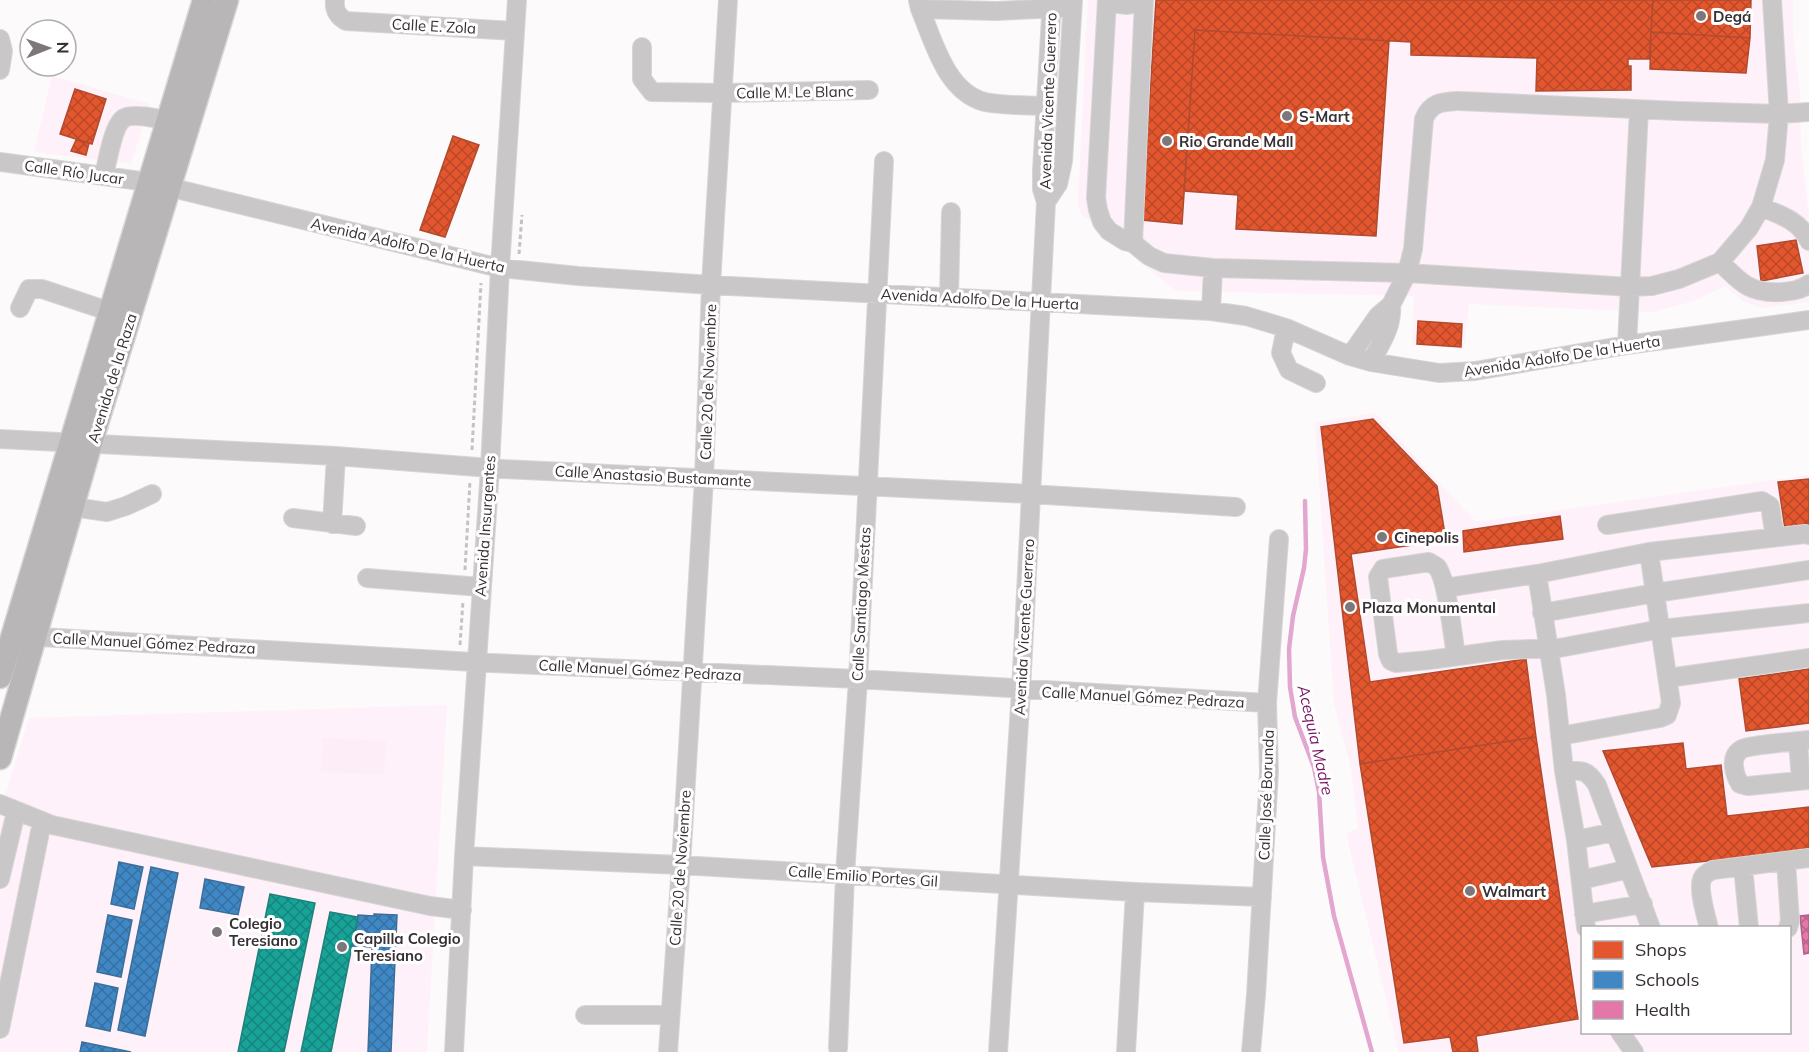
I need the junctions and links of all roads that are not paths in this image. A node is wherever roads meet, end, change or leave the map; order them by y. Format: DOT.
graph roads {
  1 [pos="204,0"];
  2 [pos="227,0"];
  3 [pos="335,0"];
  4 [pos="517,0"];
  5 [pos="728,0"];
  6 [pos="1108,0"];
  7 [pos="1142,0"];
  8 [pos="1772,0"];
  9 [pos="1052,4"];
  10 [pos="1072,4"];
  11 [pos="919,5"];
  12 [pos="1019,5"];
  13 [pos="515,31"];
  14 [pos="2,45"];
  15 [pos="642,47"];
  16 [pos="0,70"];
  17 [pos="868,90"];
  18 [pos="722,93"];
  19 [pos="1046,106"];
  20 [pos="1639,110"];
  21 [pos="1809,112"];
  22 [pos="1779,114"];
  23 [pos="166,121"];
  24 [pos="885,160"];
  25 [pos="0,162"];
  26 [pos="104,176"];
  27 [pos="148,183"];
  28 [pos="171,188"];
  29 [pos="1046,202"];
  30 [pos="1761,207"];
  31 [pos="951,212"];
  32 [pos="1809,241"];
  33 [pos="1133,243"];
  34 [pos="1720,262"];
  35 [pos="500,268"];
  36 [pos="1213,268"];
  37 [pos="1407,273"];
  38 [pos="1809,284"];
  39 [pos="711,285"];
  40 [pos="1630,287"];
  41 [pos="877,294"];
  42 [pos="949,297"];
  43 [pos="1041,302"];
  44 [pos="1391,304"];
  45 [pos="20,308"];
  46 [pos="1211,311"];
  47 [pos="111,312"];
  48 [pos="1809,320"];
  49 [pos="1286,328"];
  50 [pos="1627,345"];
  51 [pos="1350,356"];
  52 [pos="1371,362"];
  53 [pos="1316,383"];
  54 [pos="0,439"];
  55 [pos="81,443"];
  56 [pos="336,456"];
  57 [pos="490,468"];
  58 [pos="704,478"];
  59 [pos="867,486"];
  60 [pos="152,494"];
  61 [pos="1031,494"];
  62 [pos="72,507"];
  63 [pos="1236,507"];
  64 [pos="293,518"];
  65 [pos="332,524"];
  66 [pos="1607,525"];
  67 [pos="356,526"];
  68 [pos="1809,535"];
  69 [pos="1775,537"];
  70 [pos="1279,539"];
  71 [pos="1649,552"];
  72 [pos="1809,570"];
  73 [pos="1537,574"];
  74 [pos="367,578"];
  75 [pos="472,586"];
  76 [pos="1444,588"];
  77 [pos="1655,593"];
  78 [pos="1542,613"];
  79 [pos="1809,613"];
  80 [pos="1661,629"];
  81 [pos="15,637"];
  82 [pos="1548,647"];
  83 [pos="1456,656"];
  84 [pos="1809,658"];
  85 [pos="467,661"];
  86 [pos="692,672"];
  87 [pos="0,676"];
  88 [pos="1668,678"];
  89 [pos="858,680"];
  90 [pos="1021,690"];
  91 [pos="1268,703"];
  92 [pos="1560,736"];
  93 [pos="1803,741"];
  94 [pos="2,745"];
  95 [pos="1564,771"];
  96 [pos="1805,780"];
  97 [pos="8,808"];
  98 [pos="42,822"];
  99 [pos="1614,832"];
  100 [pos="1576,840"];
  101 [pos="464,856"];
  102 [pos="1809,858"];
  103 [pos="1786,861"];
  104 [pos="681,865"];
  105 [pos="1743,867"];
  106 [pos="1629,868"];
  107 [pos="845,875"];
  108 [pos="0,879"];
  109 [pos="1581,880"];
  110 [pos="1008,885"];
  111 [pos="1135,892"];
  112 [pos="1262,897"];
  113 [pos="1643,904"];
  114 [pos="462,910"];
  115 [pos="1585,921"];
  116 [pos="1651,926"];
  117 [pos="1709,926"];
  118 [pos="1749,926"];
  119 [pos="1788,926"];
  120 [pos="585,1015"];
  121 [pos="670,1015"];
  122 [pos="0,1029"];
  123 [pos="1621,1034"];
  124 [pos="838,1048"];
  125 [pos="454,1052"];
  126 [pos="668,1052"];
  127 [pos="998,1052"];
  128 [pos="1126,1052"];
  129 [pos="1251,1052"];
  130 [pos="1634,1052"];
  1 -- 23 [label="main road, Avenida de la Raza"];
  2 -- 28 [label="main road, Avenida de la Raza"];
  3 -- 13 [label="street, Calle E. Zola"];
  4 -- 13 [label="street, Avenida Insurgentes"];
  5 -- 18 [label="street, Calle 20 de Noviembre"];
  6 -- 7 [label="street"];
  6 -- 33 [label="street"];
  7 -- 33 [label="street"];
  8 -- 22 [label="street"];
  9 -- 10 [label="street"];
  9 -- 12 [label="street"];
  9 -- 19 [label="street, Avenida Vicente Guerrero"];
  10 -- 29 [label="street, Avenida Vicente Guerrero"];
  11 -- 12 [label="street"];
  11 -- 19 [label="street"];
  13 -- 35 [label="street, Avenida Insurgentes"];
  14 -- 16 [label="street"];
  15 -- 18 [label="street, Calle M. Le Blanc"];
  17 -- 18 [label="street, Calle M. Le Blanc"];
  18 -- 39 [label="street, Calle 20 de Noviembre"];
  19 -- 29 [label="street, Avenida Vicente Guerrero"];
  20 -- 22 [label="street"];
  20 -- 37 [label="street"];
  20 -- 40 [label="street"];
  21 -- 22 [label="street"];
  22 -- 30 [label="street"];
  23 -- 26 [label="street"];
  23 -- 27 [label="main road, Avenida de la Raza"];
  24 -- 41 [label="street, Calle Santiago Mestas"];
  25 -- 26 [label="street, Calle Río Jucar"];
  26 -- 27 [label="street, Calle Río Jucar"];
  27 -- 28 [label="street, Avenida Adolfo De la Huerta"];
  27 -- 47 [label="main road, Avenida de la Raza"];
  28 -- 35 [label="street, Avenida Adolfo De la Huerta"];
  28 -- 55 [label="main road, Avenida de la Raza"];
  29 -- 43 [label="street, Avenida Vicente Guerrero"];
  30 -- 32 [label="street"];
  30 -- 34 [label="street"];
  31 -- 42 [label="street"];
  33 -- 36 [label="street"];
  34 -- 38 [label="street"];
  34 -- 40 [label="street"];
  35 -- 39 [label="street, Avenida Adolfo De la Huerta"];
  35 -- 57 [label="street, Avenida Insurgentes"];
  36 -- 37 [label="street"];
  36 -- 46 [label="street"];
  37 -- 40 [label="street"];
  37 -- 44 [label="street"];
  39 -- 41 [label="street, Avenida Adolfo De la Huerta"];
  39 -- 58 [label="street, Calle 20 de Noviembre"];
  40 -- 50 [label="street"];
  41 -- 42 [label="street, Avenida Adolfo De la Huerta"];
  41 -- 59 [label="street, Calle Santiago Mestas"];
  42 -- 43 [label="street, Avenida Adolfo De la Huerta"];
  43 -- 46 [label="street, Avenida Adolfo De la Huerta"];
  43 -- 61 [label="street, Avenida Vicente Guerrero"];
  44 -- 51 [label="street"];
  44 -- 52 [label="street"];
  45 -- 47 [label="street"];
  46 -- 49 [label="street, Avenida Adolfo De la Huerta"];
  47 -- 55 [label="main road, Avenida de la Raza"];
  48 -- 50 [label="street, Avenida Adolfo De la Huerta"];
  49 -- 51 [label="street, Avenida Adolfo De la Huerta"];
  49 -- 53 [label="street"];
  50 -- 52 [label="street, Avenida Adolfo De la Huerta"];
  51 -- 52 [label="street, Avenida Adolfo De la Huerta"];
  54 -- 55 [label="street, Calle Anastasio Bustamante"];
  55 -- 56 [label="street, Calle Anastasio Bustamante"];
  55 -- 62 [label="main road, Avenida de la Raza"];
  55 -- 81 [label="main road, Avenida de la Raza"];
  56 -- 57 [label="street, Calle Anastasio Bustamante"];
  56 -- 65 [label="street"];
  57 -- 58 [label="street, Calle Anastasio Bustamante"];
  57 -- 75 [label="street, Avenida Insurgentes"];
  58 -- 59 [label="street, Calle Anastasio Bustamante"];
  58 -- 86 [label="street, Calle 20 de Noviembre"];
  59 -- 61 [label="street, Calle Anastasio Bustamante"];
  59 -- 89 [label="street, Calle Santiago Mestas"];
  60 -- 62 [label="street"];
  61 -- 63 [label="street, Calle Anastasio Bustamante"];
  61 -- 90 [label="street, Avenida Vicente Guerrero"];
  62 -- 81 [label="main road, Avenida de la Raza"];
  64 -- 65 [label="street"];
  65 -- 67 [label="street"];
  66 -- 69 [label="street"];
  68 -- 69 [label="street"];
  69 -- 71 [label="street"];
  70 -- 91 [label="street, Calle José Borunda"];
  71 -- 73 [label="street"];
  71 -- 77 [label="street"];
  72 -- 77 [label="street"];
  73 -- 76 [label="street"];
  73 -- 78 [label="street"];
  74 -- 75 [label="street"];
  75 -- 85 [label="street, Avenida Insurgentes"];
  76 -- 83 [label="street"];
  76 -- 83 [label="street"];
  77 -- 78 [label="street"];
  77 -- 80 [label="street"];
  78 -- 82 [label="street"];
  79 -- 80 [label="street"];
  80 -- 82 [label="street"];
  80 -- 88 [label="street"];
  81 -- 85 [label="street, Calle Manuel Gómez Pedraza"];
  81 -- 87 [label="main road, Avenida de la Raza"];
  81 -- 94 [label="main road, Avenida de la Raza"];
  82 -- 83 [label="street"];
  82 -- 92 [label="street"];
  84 -- 88 [label="street"];
  85 -- 86 [label="street, Calle Manuel Gómez Pedraza"];
  85 -- 101 [label="street, Avenida Insurgentes"];
  86 -- 89 [label="street, Calle Manuel Gómez Pedraza"];
  86 -- 104 [label="street, Calle 20 de Noviembre"];
  88 -- 92 [label="street"];
  89 -- 90 [label="street, Calle Manuel Gómez Pedraza"];
  89 -- 107 [label="street, Calle Santiago Mestas"];
  90 -- 91 [label="street, Calle Manuel Gómez Pedraza"];
  90 -- 110 [label="street, Avenida Vicente Guerrero"];
  91 -- 112 [label="street, Calle José Borunda"];
  92 -- 95 [label="street"];
  93 -- 96 [label="street"];
  93 -- 96 [label="street"];
  95 -- 99 [label="street"];
  95 -- 100 [label="street"];
  97 -- 98 [label="street"];
  97 -- 108 [label="street"];
  98 -- 114 [label="street"];
  98 -- 122 [label="street"];
  99 -- 100 [label="street"];
  99 -- 106 [label="street"];
  100 -- 109 [label="street"];
  101 -- 104 [label="street, Calle Emilio Portes Gil"];
  101 -- 114 [label="street, Avenida Insurgentes"];
  102 -- 103 [label="street"];
  103 -- 105 [label="street"];
  103 -- 119 [label="street"];
  104 -- 107 [label="street, Calle Emilio Portes Gil"];
  104 -- 121 [label="street, Calle 20 de Noviembre"];
  105 -- 117 [label="street"];
  105 -- 118 [label="street"];
  106 -- 109 [label="street"];
  106 -- 113 [label="street"];
  107 -- 110 [label="street, Calle Emilio Portes Gil"];
  107 -- 124 [label="street, Calle Santiago Mestas"];
  109 -- 115 [label="street"];
  110 -- 111 [label="street, Calle Emilio Portes Gil"];
  110 -- 127 [label="street, Avenida Vicente Guerrero"];
  111 -- 112 [label="street, Calle Emilio Portes Gil"];
  111 -- 128 [label="street"];
  112 -- 129 [label="street, Calle José Borunda"];
  113 -- 115 [label="street"];
  113 -- 116 [label="street"];
  114 -- 125 [label="street, Avenida Insurgentes"];
  120 -- 121 [label="street"];
  121 -- 126 [label="street, Calle 20 de Noviembre"];
  123 -- 130 [label="street"];
}
